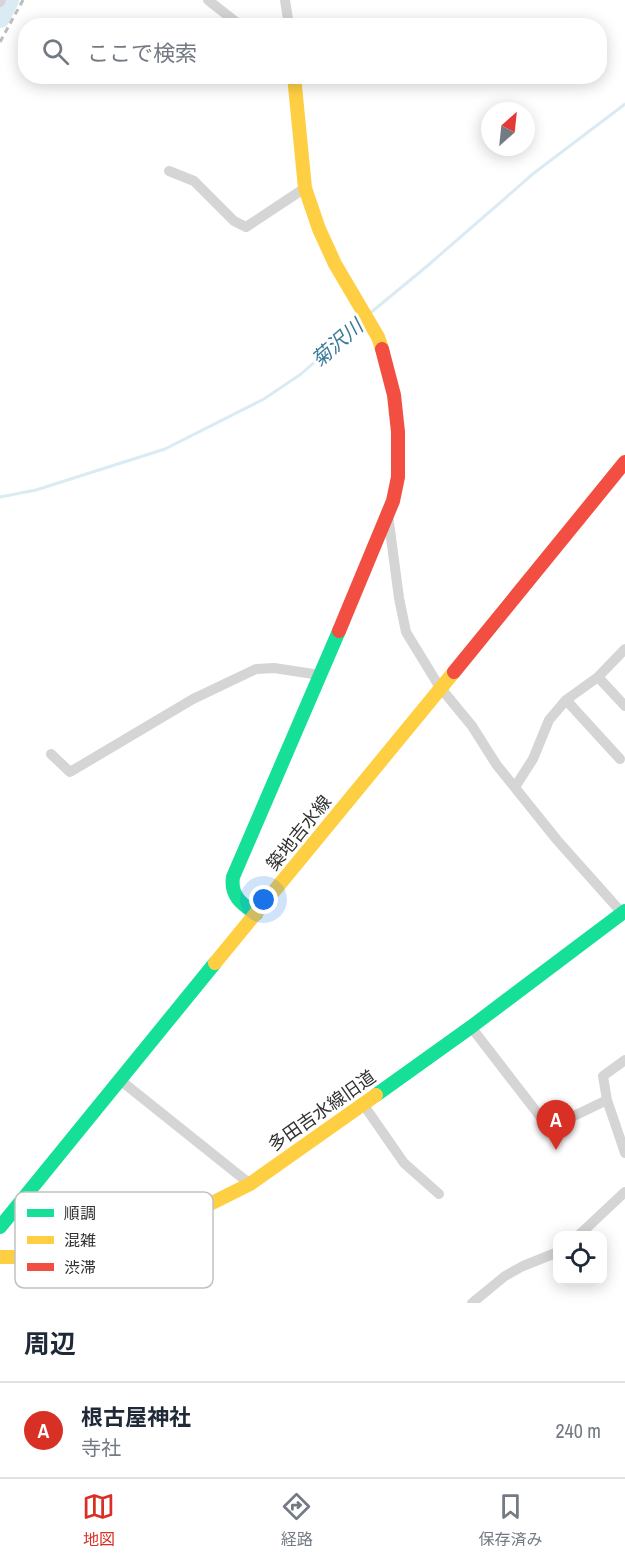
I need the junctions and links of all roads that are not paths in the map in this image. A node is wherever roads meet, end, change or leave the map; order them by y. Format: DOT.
graph roads {
  1 [pos="208,0"];
  2 [pos="287,2"];
  3 [pos="231,18"];
  4 [pos="288,18"];
  5 [pos="295,84"];
  6 [pos="169,171"];
  7 [pos="305,188"];
  8 [pos="625,462"];
  9 [pos="388,514"];
  10 [pos="625,649"];
  11 [pos="320,675"];
  12 [pos="598,677"];
  13 [pos="441,688"];
  14 [pos="566,700"];
  15 [pos="625,706"];
  16 [pos="51,754"];
  17 [pos="620,759"];
  18 [pos="515,787"];
  19 [pos="624,912"];
  20 [pos="255,914"];
  21 [pos="471,1027"];
  22 [pos="625,1060"];
  23 [pos="120,1080"];
  24 [pos="607,1100"];
  25 [pos="363,1104"];
  26 [pos="625,1153"];
  27 [pos="250,1184"];
  28 [pos="29,1192"];
  29 [pos="625,1192"];
  30 [pos="439,1194"];
  31 [pos="213,1202"];
  32 [pos="15,1209"];
  33 [pos="0,1227"];
  34 [pos="583,1231"];
  35 [pos="553,1254"];
  36 [pos="15,1256"];
  37 [pos="0,1257"];
  38 [pos="472,1303"];
  1 -- 3 [label="street"];
  2 -- 4 [label="street"];
  5 -- 7 [label="street"];
  6 -- 7 [label="street"];
  7 -- 9 [label="street"];
  8 -- 13 [label="street, 築地吉水線"];
  9 -- 11 [label="street"];
  9 -- 13 [label="street"];
  10 -- 12 [label="street"];
  11 -- 16 [label="street"];
  11 -- 20 [label="street"];
  12 -- 14 [label="street"];
  12 -- 15 [label="street"];
  13 -- 18 [label="street"];
  13 -- 20 [label="street, 築地吉水線"];
  14 -- 17 [label="street"];
  14 -- 18 [label="street"];
  18 -- 19 [label="street"];
  19 -- 21 [label="street, 多田吉水線旧道"];
  20 -- 23 [label="street, 築地吉水線"];
  21 -- 24 [label="street"];
  21 -- 25 [label="street, 多田吉水線旧道"];
  22 -- 24 [label="street"];
  23 -- 27 [label="street"];
  23 -- 28 [label="street, 築地吉水線"];
  24 -- 26 [label="street"];
  25 -- 27 [label="street, 多田吉水線旧道"];
  25 -- 30 [label="street"];
  27 -- 31 [label="street, 多田吉水線旧道"];
  29 -- 34 [label="street"];
  32 -- 33 [label="street, 築地吉水線"];
  35 -- 38 [label="street"];
  36 -- 37 [label="street, 多田吉水線旧道"];
}
